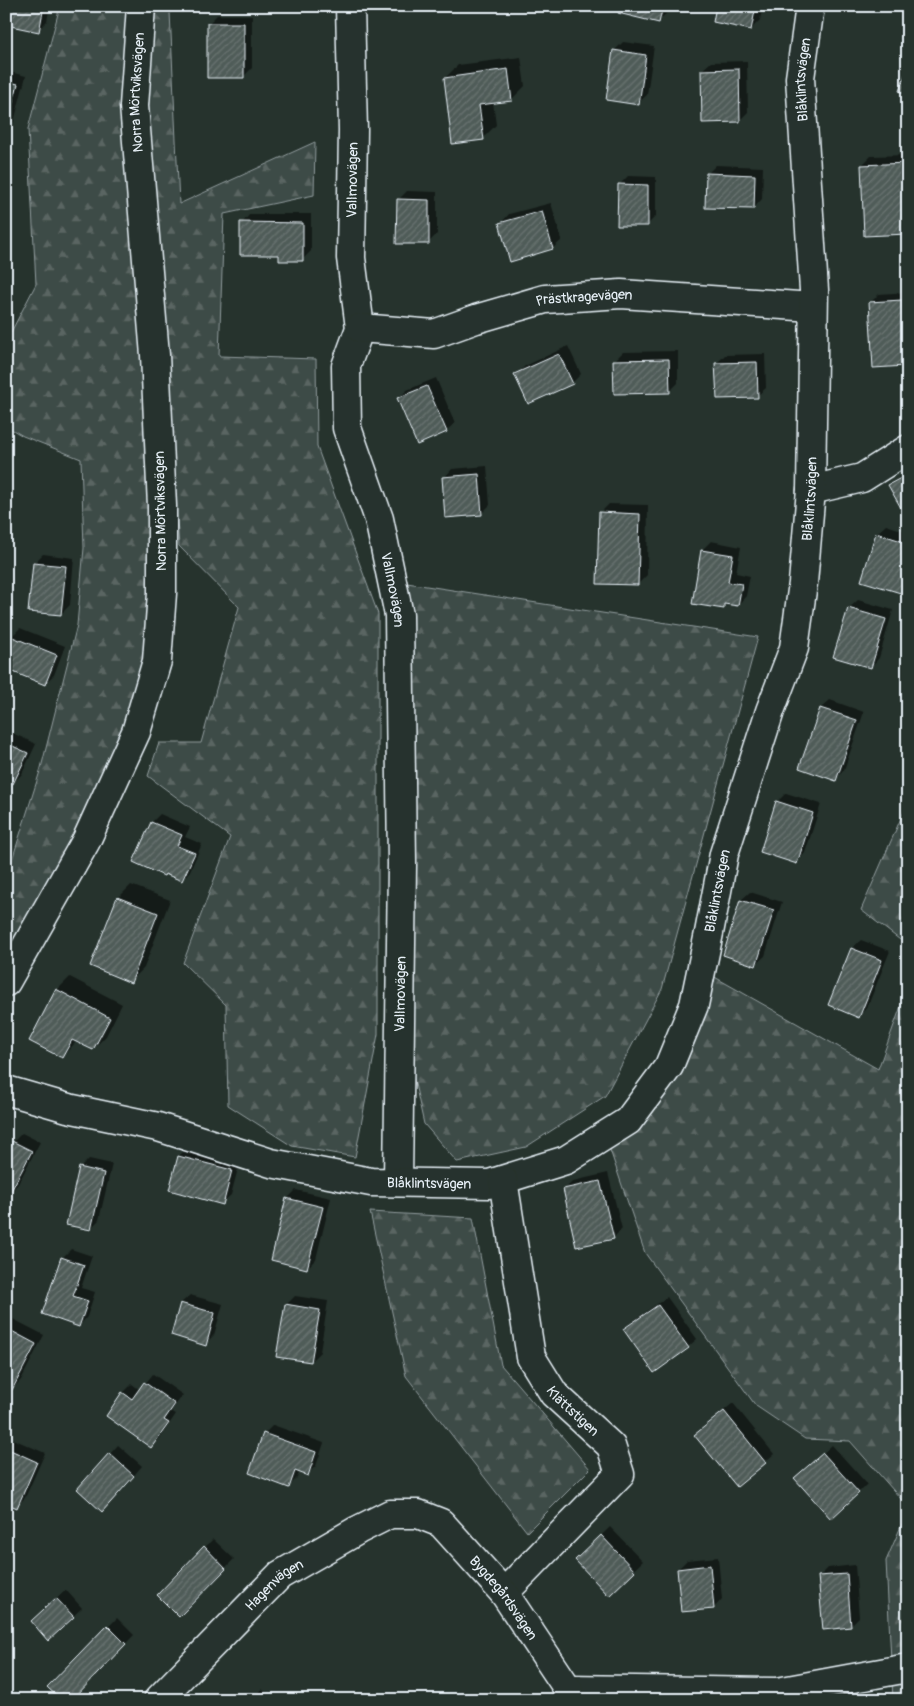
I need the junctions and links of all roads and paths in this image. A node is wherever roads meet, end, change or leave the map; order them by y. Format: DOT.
graph roads {
  1 [pos="141,6"];
  2 [pos="350,6"];
  3 [pos="810,6"];
  4 [pos="813,307"];
  5 [pos="360,328"];
  6 [pos="908,449"];
  7 [pos="811,490"];
  8 [pos="6,982"];
  9 [pos="6,1090"];
  10 [pos="503,1180"];
  11 [pos="398,1182"];
  12 [pos="418,1514"];
  13 [pos="504,1592"];
  14 [pos="908,1668"];
  15 [pos="570,1695"];
  16 [pos="158,1700"];
  1 -- 8 [label="street, Norra Mörtviksvägen"];
  2 -- 5 [label="street, Vallmovägen"];
  3 -- 4 [label="street, Blåklintsvägen"];
  4 -- 5 [label="street, Prästkragevägen"];
  4 -- 7 [label="street, Blåklintsvägen"];
  5 -- 11 [label="street, Vallmovägen"];
  6 -- 7 [label="street"];
  7 -- 10 [label="street, Blåklintsvägen"];
  9 -- 11 [label="street, Blåklintsvägen"];
  10 -- 11 [label="street, Blåklintsvägen"];
  10 -- 13 [label="street, Klättstigen"];
  12 -- 13 [label="street, Bygdegårdsvägen"];
  12 -- 16 [label="street, Hagenvägen"];
  13 -- 15 [label="street, Bygdegårdsvägen"];
  14 -- 15 [label="street"];
}
